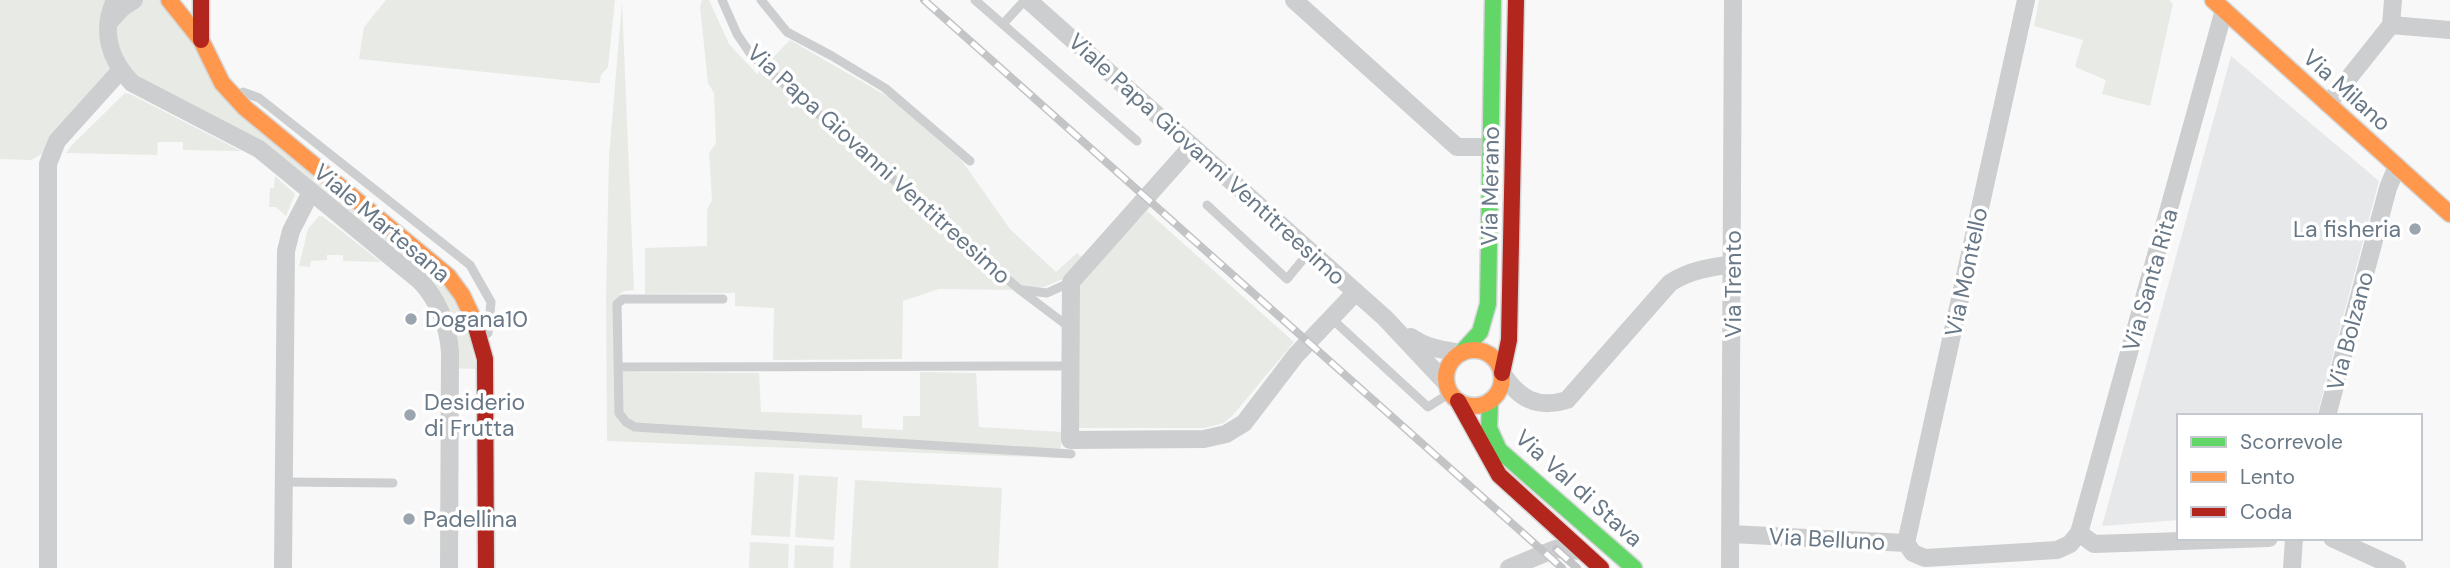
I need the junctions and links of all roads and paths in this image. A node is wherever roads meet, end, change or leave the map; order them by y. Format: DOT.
graph roads {
  1 [pos="115,0"];
  2 [pos="134,0"];
  3 [pos="169,0"];
  4 [pos="201,0"];
  5 [pos="722,0"];
  6 [pos="761,0"];
  7 [pos="975,0"];
  8 [pos="1027,0"];
  9 [pos="1294,0"];
  10 [pos="1493,0"];
  11 [pos="1516,0"];
  12 [pos="1733,0"];
  13 [pos="2026,0"];
  14 [pos="2393,0"];
  15 [pos="2219,5"];
  16 [pos="1003,24"];
  17 [pos="2391,25"];
  18 [pos="107,26"];
  19 [pos="2450,30"];
  20 [pos="201,40"];
  21 [pos="120,71"];
  22 [pos="225,86"];
  23 [pos="2328,104"];
  24 [pos="1137,141"];
  25 [pos="1192,146"];
  26 [pos="1492,147"];
  27 [pos="970,161"];
  28 [pos="2397,166"];
  29 [pos="311,192"];
  30 [pos="1207,205"];
  31 [pos="2450,214"];
  32 [pos="1310,251"];
  33 [pos="1734,264"];
  34 [pos="1071,282"];
  35 [pos="1020,290"];
  36 [pos="1356,292"];
  37 [pos="723,299"];
  38 [pos="1385,318"];
  39 [pos="1332,319"];
  40 [pos="1069,327"];
  41 [pos="1461,353"];
  42 [pos="485,359"];
  43 [pos="1070,366"];
  44 [pos="618,367"];
  45 [pos="1502,373"];
  46 [pos="1451,392"];
  47 [pos="1490,401"];
  48 [pos="2329,414"];
  49 [pos="1071,447"];
  50 [pos="284,482"];
  51 [pos="393,483"];
  52 [pos="2079,533"];
  53 [pos="1731,534"];
  54 [pos="2211,540"];
  55 [pos="2294,540"];
  56 [pos="2336,540"];
  57 [pos="1906,543"];
  58 [pos="1581,551"];
  59 [pos="48,568"];
  60 [pos="282,568"];
  61 [pos="449,568"];
  62 [pos="486,568"];
  63 [pos="1509,568"];
  64 [pos="1601,568"];
  65 [pos="1634,568"];
  66 [pos="1730,568"];
  67 [pos="2292,568"];
  68 [pos="2397,568"];
  1 -- 18 [label="street"];
  2 -- 18 [label="street"];
  3 -- 20 [label="street, Viale Martesana"];
  4 -- 20 [label="street, Viale Martesana"];
  5 -- 35 [label="lane, Via Papa Giovanni Ventitreesimo"];
  6 -- 27 [label="lane, Via Papa Giovanni Ventitreesimo"];
  7 -- 16 [label="lane"];
  8 -- 16 [label="lane"];
  8 -- 25 [label="street, Viale Papa Giovanni Ventitreesimo"];
  9 -- 26 [label="street"];
  10 -- 26 [label="street, Via Merano"];
  11 -- 45 [label="street, Via Merano"];
  12 -- 33 [label="street, Via Trento"];
  13 -- 57 [label="street, Via Montello"];
  14 -- 17 [label="street"];
  15 -- 23 [label="street, Via Milano"];
  15 -- 52 [label="street, Via Santa Rita"];
  16 -- 24 [label="lane"];
  17 -- 19 [label="street"];
  17 -- 23 [label="street"];
  18 -- 21 [label="street"];
  20 -- 22 [label="street, Viale Martesana"];
  21 -- 29 [label="street, Viale Martesana"];
  21 -- 59 [label="street"];
  22 -- 42 [label="street, Viale Martesana"];
  22 -- 42 [label="lane"];
  23 -- 28 [label="street, Via Milano"];
  25 -- 32 [label="street, Viale Papa Giovanni Ventitreesimo"];
  25 -- 34 [label="street"];
  26 -- 41 [label="street, Via Merano"];
  28 -- 31 [label="street, Via Milano"];
  28 -- 48 [label="street, Via Bolzano"];
  29 -- 50 [label="street, Viale Martesana"];
  29 -- 61 [label="street, Viale Martesana"];
  30 -- 32 [label="lane"];
  32 -- 36 [label="street, Viale Papa Giovanni Ventitreesimo"];
  33 -- 45 [label="street"];
  33 -- 53 [label="street, Via Trento"];
  34 -- 35 [label="lane, Via Papa Giovanni Ventitreesimo"];
  34 -- 40 [label="street"];
  35 -- 40 [label="lane, Via Papa Giovanni Ventitreesimo"];
  36 -- 38 [label="street, Viale Papa Giovanni Ventitreesimo"];
  36 -- 39 [label="street"];
  37 -- 44 [label="lane"];
  38 -- 41 [label="street, Viale Papa Giovanni Ventitreesimo"];
  38 -- 46 [label="street, Viale Papa Giovanni Ventitreesimo"];
  39 -- 46 [label="lane"];
  39 -- 49 [label="street"];
  40 -- 43 [label="street"];
  41 -- 45 [label="street"];
  41 -- 46 [label="street"];
  42 -- 62 [label="street, Viale Martesana"];
  43 -- 44 [label="lane"];
  43 -- 49 [label="street"];
  44 -- 49 [label="lane"];
  45 -- 47 [label="street"];
  46 -- 47 [label="street"];
  46 -- 58 [label="street, Via Val di Stava"];
  47 -- 65 [label="street, Via Val di Stava"];
  50 -- 51 [label="lane"];
  50 -- 60 [label="street, Viale Martesana"];
  52 -- 54 [label="street"];
  52 -- 57 [label="street, Via Belluno"];
  53 -- 57 [label="street, Via Belluno"];
  53 -- 66 [label="street, Via Trento"];
  55 -- 67 [label="street"];
  56 -- 68 [label="street"];
  58 -- 63 [label="street"];
  58 -- 64 [label="street, Via Val di Stava"];
}
